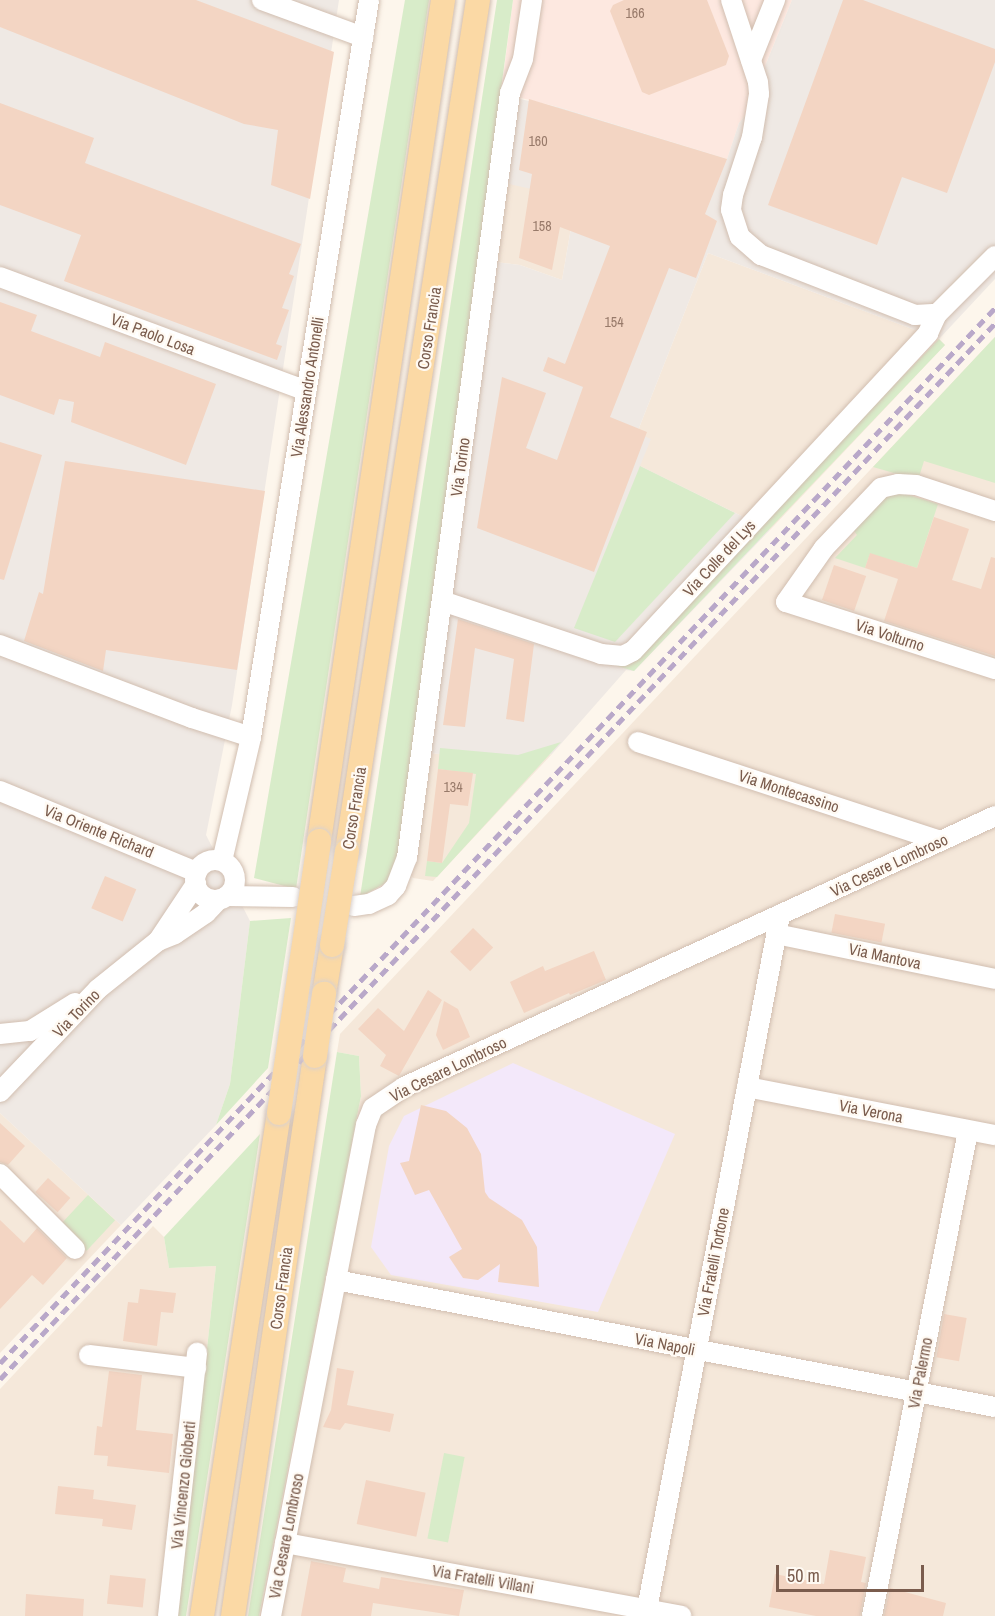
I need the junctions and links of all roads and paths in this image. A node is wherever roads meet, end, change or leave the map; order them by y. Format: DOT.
graph roads {
  1 [pos="262,0"];
  2 [pos="369,0"];
  3 [pos="443,0"];
  4 [pos="478,0"];
  5 [pos="532,0"];
  6 [pos="731,0"];
  7 [pos="775,0"];
  8 [pos="363,37"];
  9 [pos="751,60"];
  10 [pos="995,256"];
  11 [pos="0,277"];
  12 [pos="937,314"];
  13 [pos="306,391"];
  14 [pos="995,511"];
  15 [pos="442,601"];
  16 [pos="0,645"];
  17 [pos="995,669"];
  18 [pos="251,737"];
  19 [pos="638,742"];
  20 [pos="0,791"];
  21 [pos="995,816"];
  22 [pos="940,841"];
  23 [pos="222,861"];
  24 [pos="197,878"];
  25 [pos="293,897"];
  26 [pos="222,898"];
  27 [pos="354,906"];
  28 [pos="778,925"];
  29 [pos="158,941"];
  30 [pos="995,979"];
  31 [pos="98,989"];
  32 [pos="0,1034"];
  33 [pos="1,1085"];
  34 [pos="747,1087"];
  35 [pos="968,1130"];
  36 [pos="995,1136"];
  37 [pos="0,1174"];
  38 [pos="75,1249"];
  39 [pos="336,1280"];
  40 [pos="697,1351"];
  41 [pos="89,1355"];
  42 [pos="916,1392"];
  43 [pos="995,1407"];
  44 [pos="285,1543"];
  45 [pos="643,1613"];
  46 [pos="168,1616"];
  47 [pos="202,1616"];
  48 [pos="233,1616"];
  49 [pos="271,1616"];
  50 [pos="681,1616"];
  51 [pos="872,1616"];
  1 -- 8 [label="street"];
  2 -- 8 [label="street, Via Alessandro Antonelli"];
  3 -- 47 [label="main road, Corso Francia, bridge"];
  4 -- 48 [label="main road, Corso Francia, bridge"];
  5 -- 15 [label="street, Via Torino"];
  6 -- 9 [label="street"];
  7 -- 9 [label="street"];
  8 -- 13 [label="street, Via Alessandro Antonelli"];
  9 -- 12 [label="street"];
  10 -- 12 [label="street, Via Colle del Lys"];
  11 -- 13 [label="street, Via Paolo Losa"];
  12 -- 15 [label="street, Via Colle del Lys"];
  13 -- 18 [label="street, Via Alessandro Antonelli"];
  14 -- 17 [label="street, Via Volturno"];
  15 -- 27 [label="street, Via Torino"];
  16 -- 18 [label="street"];
  18 -- 23 [label="street, Via Alessandro Antonelli"];
  19 -- 22 [label="street, Via Montecassino"];
  20 -- 24 [label="street, Via Oriente Richard"];
  21 -- 22 [label="street, Via Cesare Lombroso"];
  22 -- 28 [label="street, Via Cesare Lombroso"];
  23 -- 24 [label="street"];
  23 -- 26 [label="street"];
  24 -- 26 [label="street"];
  24 -- 29 [label="street, Via Torino"];
  25 -- 26 [label="street"];
  26 -- 29 [label="street, Via Torino"];
  28 -- 30 [label="street, Via Mantova"];
  28 -- 34 [label="street, Via Fratelli Tortone"];
  28 -- 39 [label="street, Via Cesare Lombroso"];
  29 -- 31 [label="street, Via Torino"];
  31 -- 32 [label="street"];
  31 -- 33 [label="street, Via Torino"];
  34 -- 35 [label="street, Via Verona"];
  34 -- 40 [label="street, Via Fratelli Tortone"];
  35 -- 36 [label="street, Via Verona"];
  35 -- 42 [label="street, Via Palermo"];
  37 -- 38 [label="street"];
  39 -- 40 [label="street, Via Napoli"];
  39 -- 44 [label="street, Via Cesare Lombroso"];
  40 -- 42 [label="street, Via Napoli"];
  40 -- 45 [label="street, Via Fratelli Tortone"];
  41 -- 46 [label="street, Via Vincenzo Gioberti"];
  42 -- 43 [label="street, Via Napoli"];
  42 -- 51 [label="street, Via Palermo"];
  44 -- 45 [label="street, Via Fratelli Villani"];
  44 -- 49 [label="street, Via Cesare Lombroso"];
  45 -- 50 [label="street, Via Fratelli Villani"];
}
